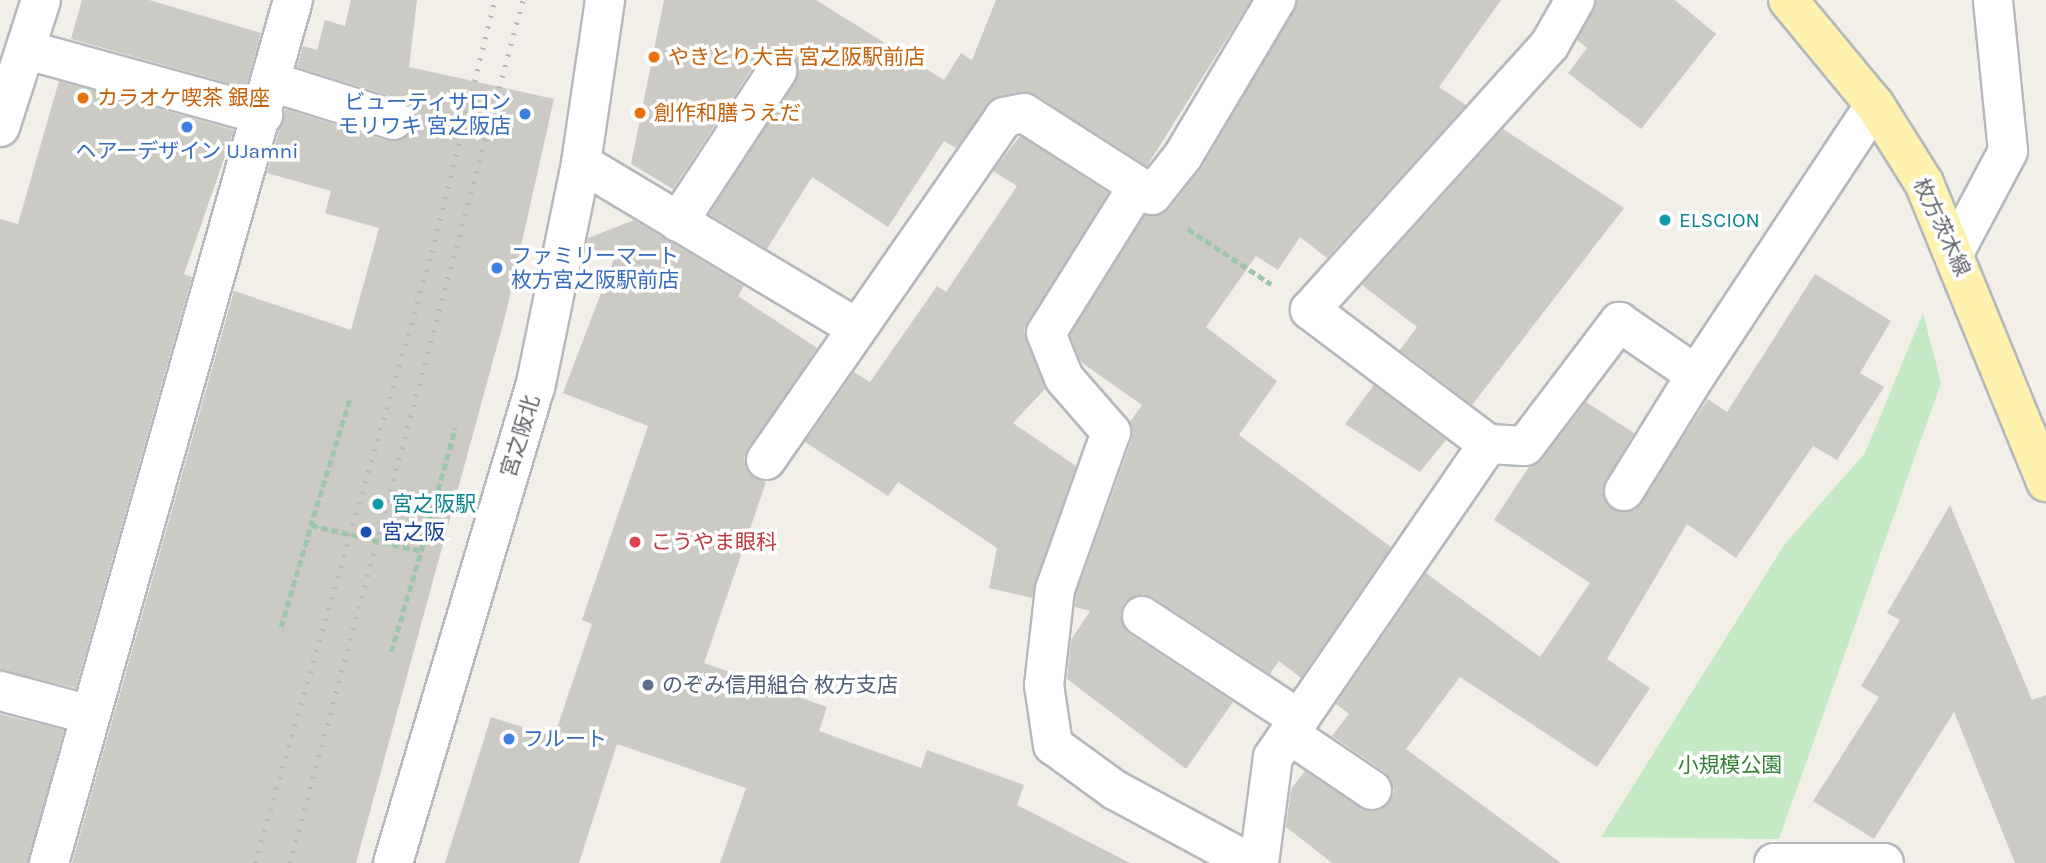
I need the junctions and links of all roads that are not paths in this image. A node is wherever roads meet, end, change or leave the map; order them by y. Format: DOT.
graph roads {
  1 [pos="40,0"];
  2 [pos="293,0"];
  3 [pos="605,0"];
  4 [pos="1276,0"];
  5 [pos="1575,0"];
  6 [pos="1788,0"];
  7 [pos="1993,0"];
  8 [pos="27,50"];
  9 [pos="778,71"];
  10 [pos="267,99"];
  11 [pos="1875,105"];
  12 [pos="393,120"];
  13 [pos="0,127"];
  14 [pos="581,163"];
  15 [pos="1145,190"];
  16 [pos="678,222"];
  17 [pos="1956,249"];
  18 [pos="853,326"];
  19 [pos="1696,375"];
  20 [pos="1488,444"];
  21 [pos="766,460"];
  22 [pos="2046,482"];
  23 [pos="1624,491"];
  24 [pos="1142,616"];
  25 [pos="0,691"];
  26 [pos="88,714"];
  27 [pos="1294,727"];
  28 [pos="1372,790"];
  29 [pos="49,863"];
  30 [pos="394,863"];
  31 [pos="1250,863"];
  32 [pos="1259,863"];
  33 [pos="1774,863"];
  34 [pos="1884,863"];
  1 -- 8 [label="street"];
  2 -- 10 [label="street"];
  3 -- 14 [label="street, 宮之阪北"];
  4 -- 15 [label="street"];
  5 -- 20 [label="street"];
  6 -- 11 [label="main road, 枚方茨木線"];
  7 -- 17 [label="street"];
  8 -- 10 [label="street"];
  8 -- 13 [label="street"];
  9 -- 16 [label="street"];
  10 -- 12 [label="street"];
  10 -- 26 [label="street"];
  11 -- 17 [label="main road, 枚方茨木線"];
  11 -- 19 [label="street"];
  14 -- 16 [label="street"];
  14 -- 30 [label="street, 宮之阪北"];
  15 -- 18 [label="street"];
  15 -- 31 [label="street"];
  16 -- 18 [label="street"];
  17 -- 22 [label="main road, 枚方茨木線"];
  18 -- 21 [label="street"];
  19 -- 20 [label="street"];
  19 -- 23 [label="street"];
  20 -- 27 [label="street"];
  24 -- 27 [label="street"];
  25 -- 26 [label="street"];
  26 -- 29 [label="street"];
  27 -- 28 [label="street"];
  27 -- 32 [label="street"];
  33 -- 34 [label="street"];
}
